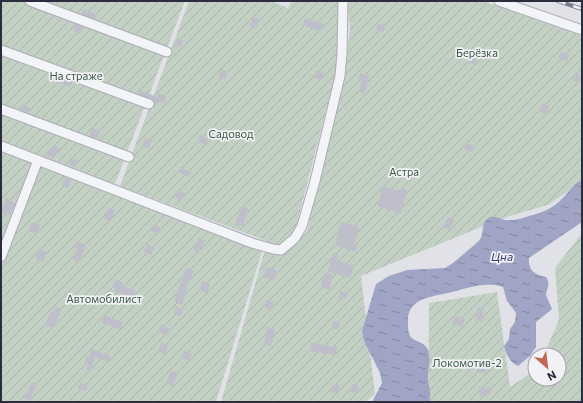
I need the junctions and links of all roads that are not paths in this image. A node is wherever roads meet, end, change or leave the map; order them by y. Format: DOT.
graph roads {
  1 [pos="30,1"];
  2 [pos="343,1"];
  3 [pos="499,1"];
  4 [pos="582,30"];
  5 [pos="1,50"];
  6 [pos="167,52"];
  7 [pos="149,104"];
  8 [pos="1,109"];
  9 [pos="1,146"];
  10 [pos="129,158"];
  11 [pos="38,160"];
  12 [pos="1,257"];
  1 -- 6 [label="street"];
  2 -- 11 [label="street"];
  3 -- 4 [label="street"];
  5 -- 7 [label="street"];
  8 -- 10 [label="street"];
  9 -- 11 [label="street"];
  11 -- 12 [label="street"];
}
